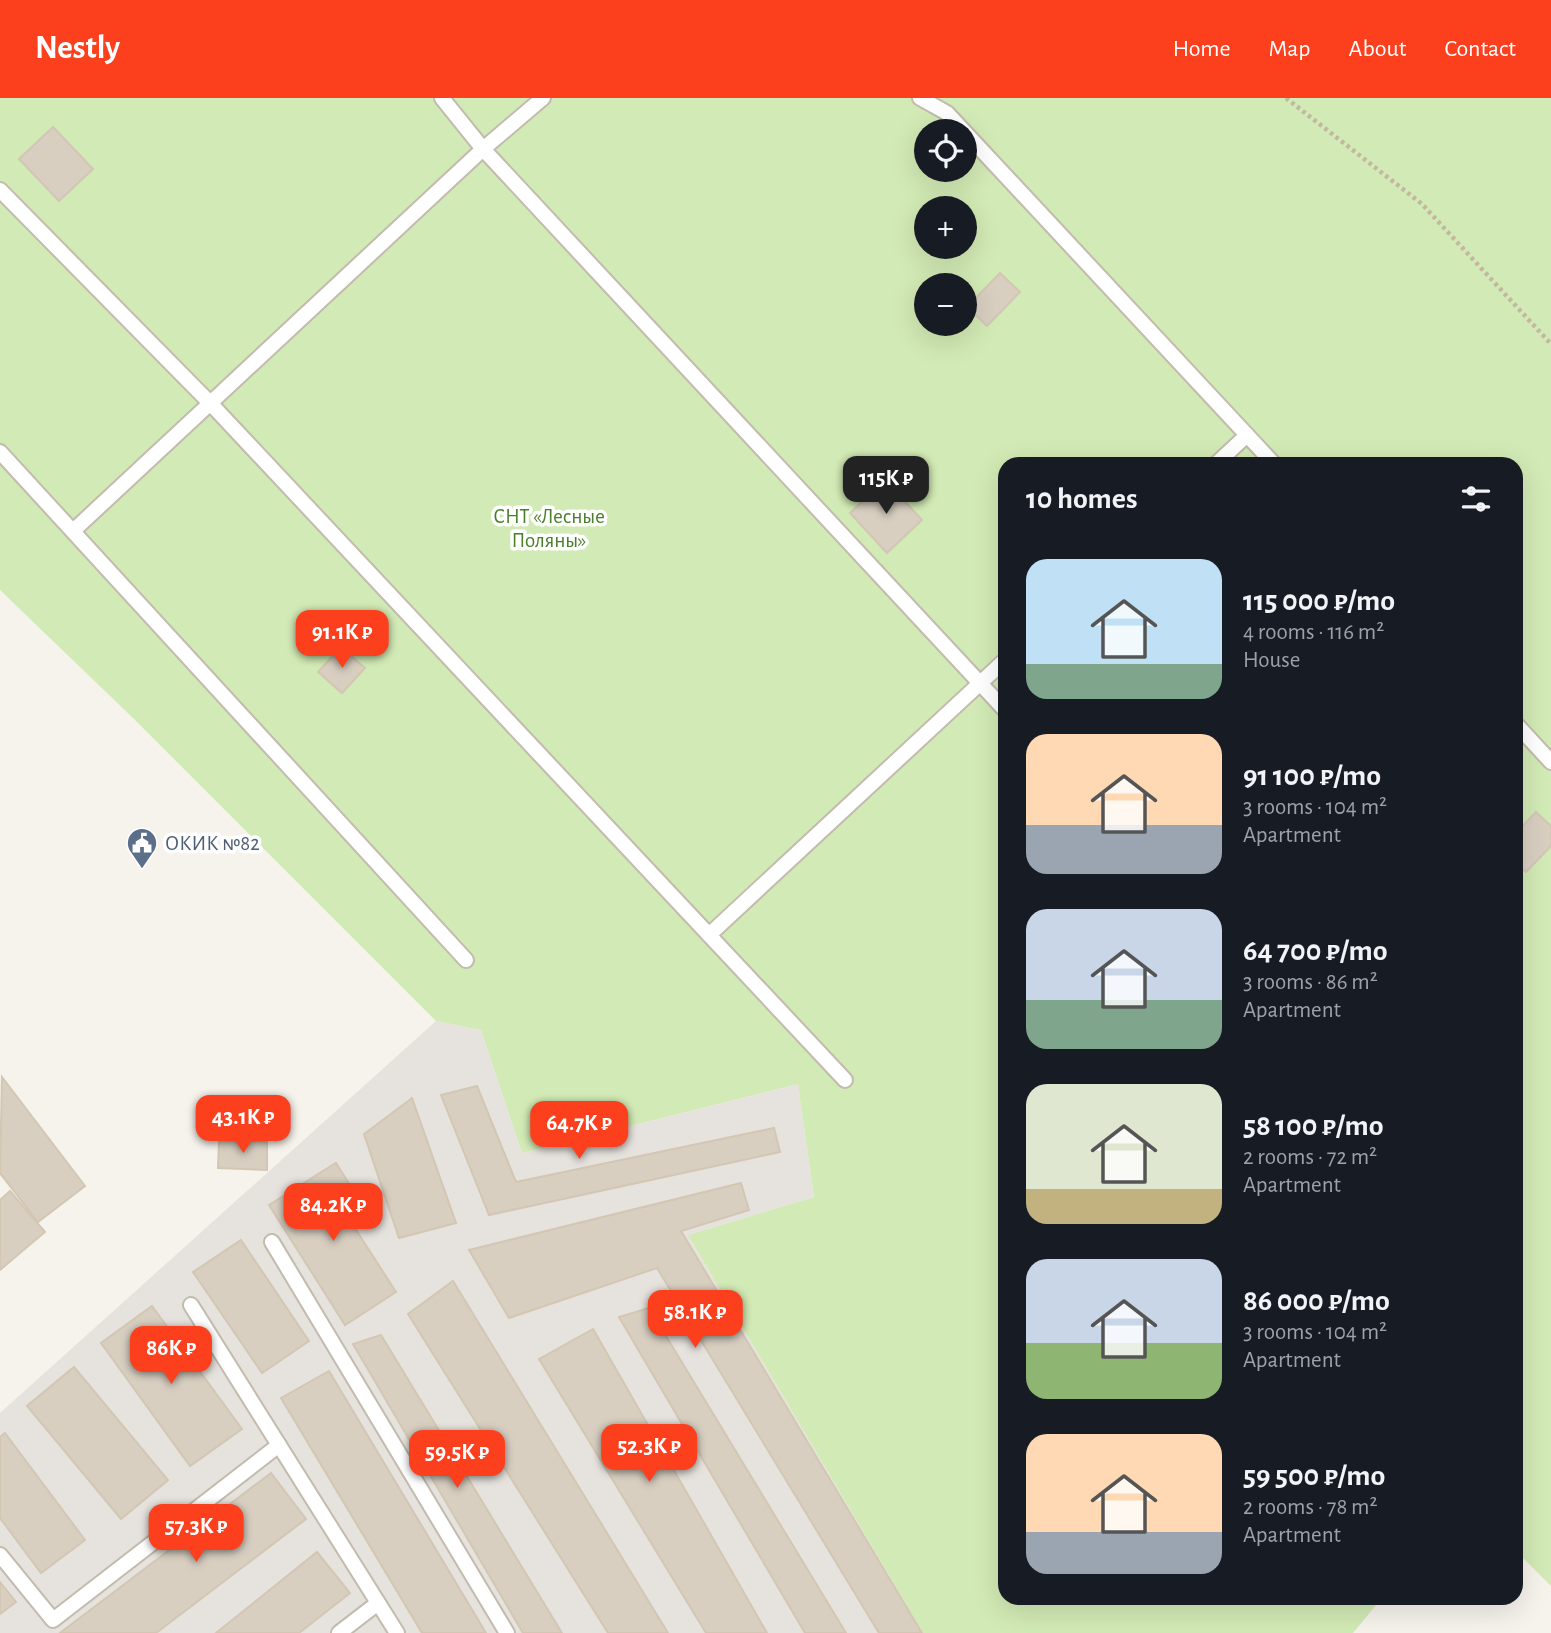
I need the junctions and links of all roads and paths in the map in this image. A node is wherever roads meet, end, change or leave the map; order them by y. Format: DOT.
graph roads {
  1 [pos="442,98"];
  2 [pos="543,98"];
  3 [pos="920,98"];
  4 [pos="1286,98"];
  5 [pos="483,149"];
  6 [pos="0,190"];
  7 [pos="1551,344"];
  8 [pos="211,404"];
  9 [pos="1247,435"];
  10 [pos="0,452"];
  11 [pos="1223,457"];
  12 [pos="1267,457"];
  13 [pos="73,531"];
  14 [pos="998,666"];
  15 [pos="980,683"];
  16 [pos="998,702"];
  17 [pos="1523,732"];
  18 [pos="1551,762"];
  19 [pos="709,935"];
  20 [pos="466,960"];
  21 [pos="845,1080"];
  22 [pos="272,1242"];
  23 [pos="191,1305"];
  24 [pos="279,1445"];
  25 [pos="0,1555"];
  26 [pos="377,1603"];
  27 [pos="339,1633"];
  28 [pos="397,1633"];
  29 [pos="508,1633"];
  1 -- 5 [label="lane"];
  2 -- 5 [label="lane"];
  3 -- 9 [label="lane"];
  4 -- 7 [label="path"];
  5 -- 8 [label="lane"];
  5 -- 15 [label="lane"];
  6 -- 8 [label="lane"];
  8 -- 13 [label="lane"];
  8 -- 19 [label="lane"];
  9 -- 11 [label="lane"];
  9 -- 12 [label="lane"];
  10 -- 13 [label="lane"];
  13 -- 20 [label="lane"];
  14 -- 15 [label="lane"];
  15 -- 16 [label="lane"];
  15 -- 19 [label="lane"];
  17 -- 18 [label="lane"];
  19 -- 21 [label="lane"];
  22 -- 29 [label="lane"];
  23 -- 24 [label="lane"];
  24 -- 25 [label="lane"];
  24 -- 26 [label="lane"];
  26 -- 27 [label="lane"];
  26 -- 28 [label="lane"];
}
